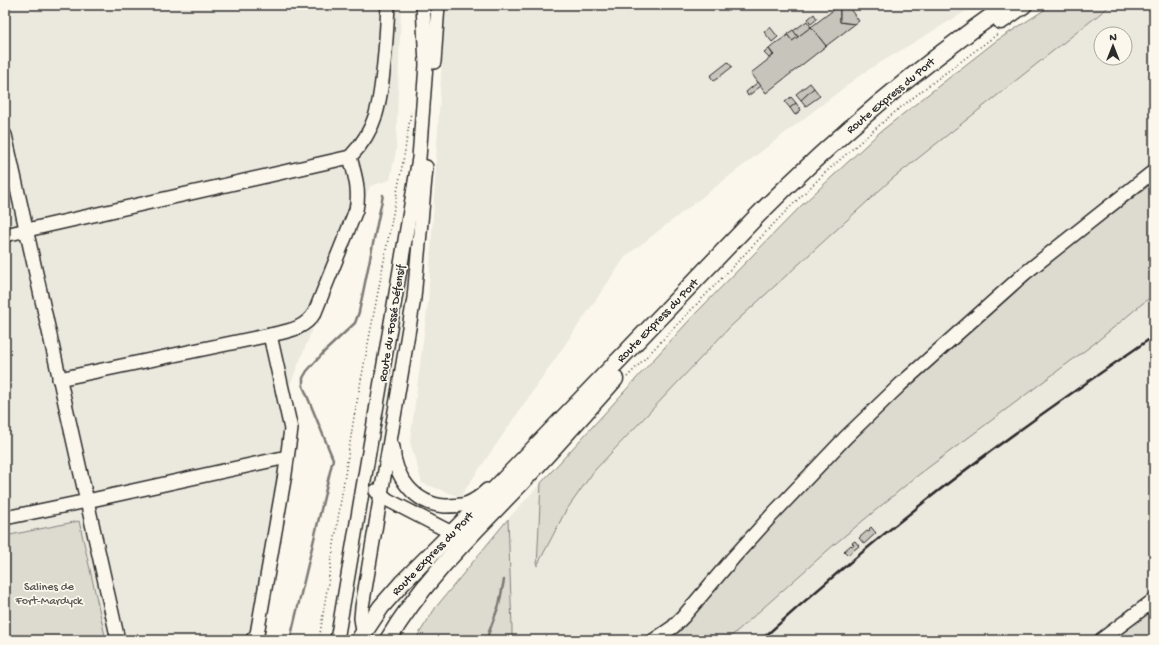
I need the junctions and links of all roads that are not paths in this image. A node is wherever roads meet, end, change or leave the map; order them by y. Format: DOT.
graph roads {
  1 [pos="388,5"];
  2 [pos="423,5"];
  3 [pos="438,5"];
  4 [pos="1008,5"];
  5 [pos="1029,7"];
  6 [pos="5,135"];
  7 [pos="350,157"];
  8 [pos="1154,171"];
  9 [pos="26,230"];
  10 [pos="5,235"];
  11 [pos="270,335"];
  12 [pos="59,379"];
  13 [pos="395,414"];
  14 [pos="369,455"];
  15 [pos="287,457"];
  16 [pos="488,492"];
  17 [pos="381,495"];
  18 [pos="87,501"];
  19 [pos="5,518"];
  20 [pos="477,529"];
  21 [pos="452,533"];
  22 [pos="1154,600"];
  23 [pos="362,638"];
  24 [pos="118,640"];
  25 [pos="252,640"];
  26 [pos="337,640"];
  27 [pos="388,640"];
  28 [pos="654,640"];
  29 [pos="1101,640"];
  1 -- 7 [label="street"];
  2 -- 14 [label="street, Route du Fossé Défensif"];
  3 -- 13 [label="street, Route du Fossé Défensif"];
  4 -- 16 [label="main road, Route Express du Port"];
  5 -- 20 [label="main road, Route Express du Port"];
  6 -- 9 [label="street"];
  7 -- 9 [label="street"];
  7 -- 11 [label="street"];
  8 -- 28 [label="street"];
  9 -- 10 [label="street"];
  9 -- 12 [label="street"];
  11 -- 12 [label="street"];
  11 -- 15 [label="street"];
  12 -- 18 [label="street"];
  13 -- 16 [label="street"];
  13 -- 17 [label="street, Route du Fossé Défensif"];
  14 -- 17 [label="street"];
  14 -- 26 [label="street, Route du Fossé Défensif"];
  15 -- 18 [label="street"];
  15 -- 25 [label="street"];
  16 -- 21 [label="main road, Route Express du Port"];
  17 -- 21 [label="street"];
  17 -- 23 [label="street, Route du Fossé Défensif"];
  18 -- 19 [label="street"];
  18 -- 24 [label="street"];
  20 -- 21 [label="street"];
  20 -- 27 [label="main road, Route Express du Port"];
  21 -- 23 [label="main road, Route Express du Port"];
  22 -- 29 [label="street"];
}
